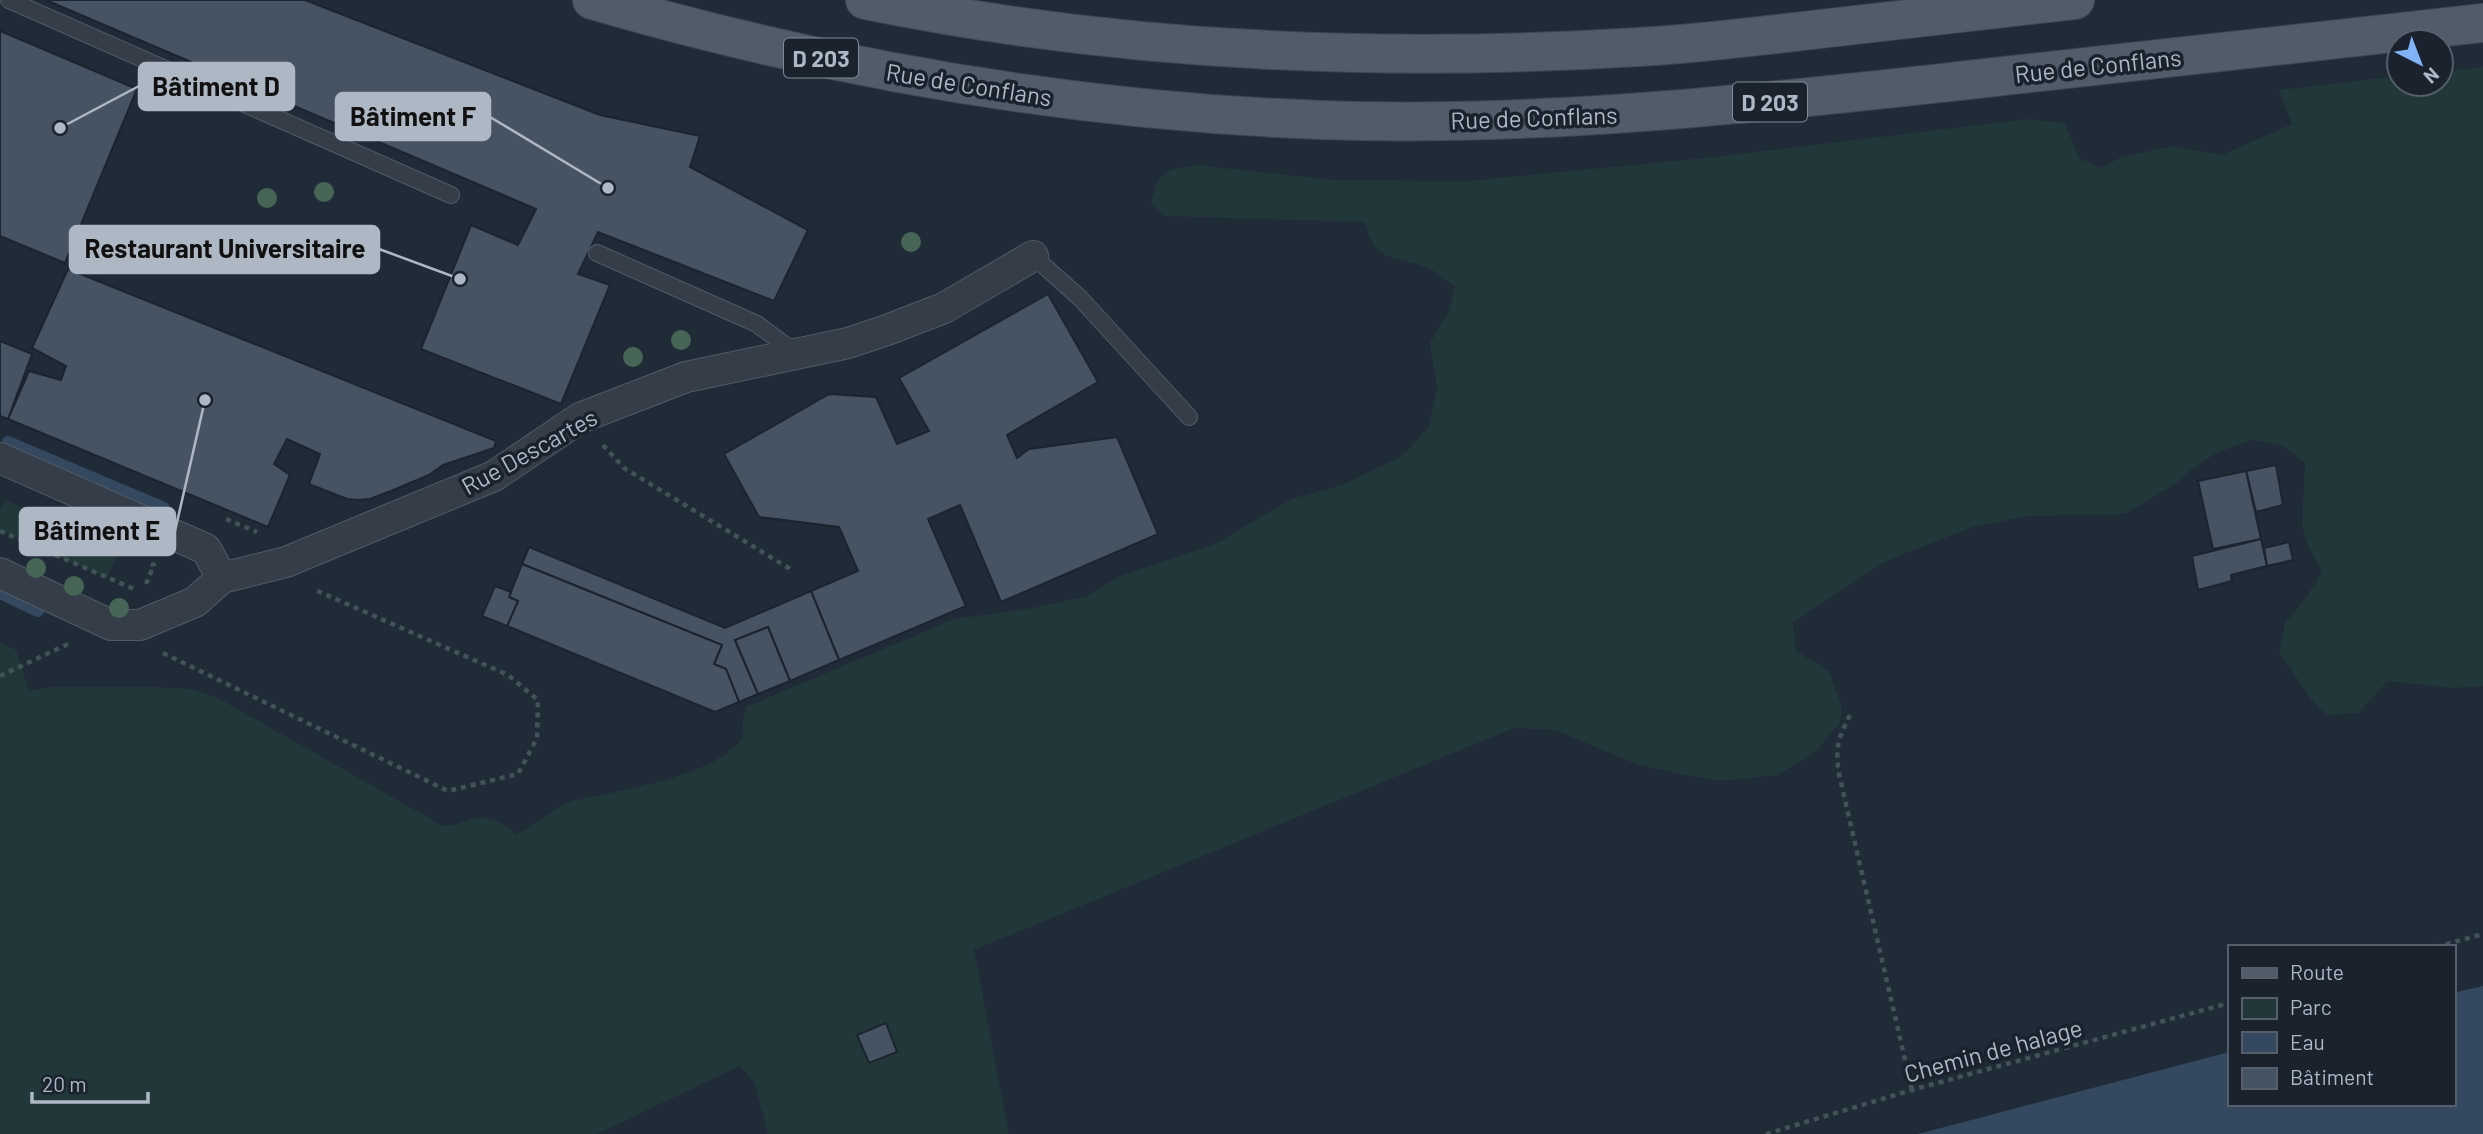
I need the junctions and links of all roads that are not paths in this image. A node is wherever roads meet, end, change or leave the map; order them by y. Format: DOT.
graph roads {
  1 [pos="9,0"];
  2 [pos="592,0"];
  3 [pos="865,0"];
  4 [pos="2075,0"];
  5 [pos="2483,23"];
  6 [pos="452,195"];
  7 [pos="597,253"];
  8 [pos="1033,256"];
  9 [pos="797,354"];
  10 [pos="1189,417"];
  11 [pos="0,458"];
  12 [pos="0,573"];
  13 [pos="222,578"];
  1 -- 6 [label="lane"];
  2 -- 5 [label="main road, Rue de Conflans / D 203"];
  3 -- 4 [label="main road"];
  7 -- 9 [label="lane"];
  8 -- 9 [label="street, Rue Descartes"];
  8 -- 10 [label="lane"];
  9 -- 13 [label="street, Rue Descartes"];
  11 -- 13 [label="street"];
  12 -- 13 [label="street"];
}
